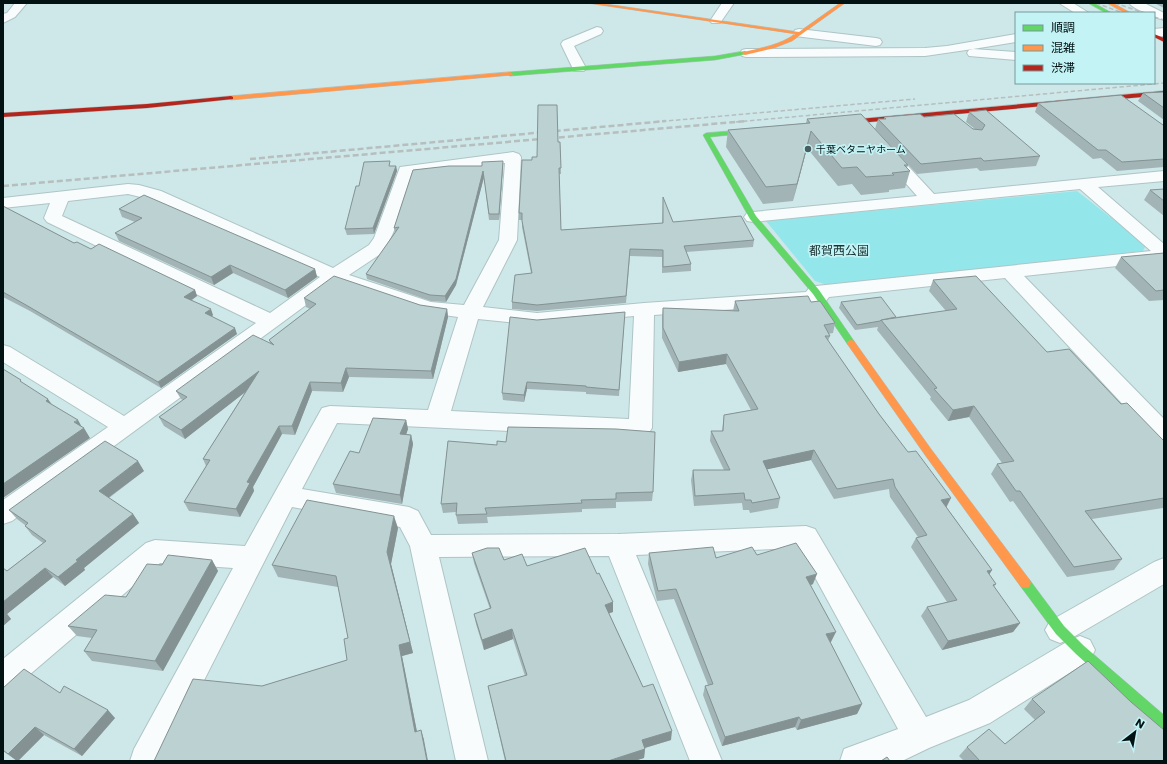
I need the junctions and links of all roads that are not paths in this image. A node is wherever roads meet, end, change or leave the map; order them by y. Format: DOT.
graph roads {
  1 [pos="21,3"];
  2 [pos="589,3"];
  3 [pos="728,3"];
  4 [pos="843,3"];
  5 [pos="1065,3"];
  6 [pos="1090,3"];
  7 [pos="1109,3"];
  8 [pos="1135,3"];
  9 [pos="1081,12"];
  10 [pos="1108,12"];
  11 [pos="1127,12"];
  12 [pos="1154,12"];
  13 [pos="3,19"];
  14 [pos="716,21"];
  15 [pos="1155,26"];
  16 [pos="597,31"];
  17 [pos="1164,31"];
  18 [pos="799,33"];
  19 [pos="1155,35"];
  20 [pos="1015,38"];
  21 [pos="1164,40"];
  22 [pos="947,50"];
  23 [pos="746,53"];
  24 [pos="1015,56"];
  25 [pos="579,68"];
  26 [pos="1164,93"];
  27 [pos="1121,97"];
  28 [pos="1139,111"];
  29 [pos="3,115"];
  30 [pos="828,124"];
  31 [pos="767,130"];
  32 [pos="868,133"];
  33 [pos="1164,176"];
  34 [pos="1084,184"];
  35 [pos="61,197"];
  36 [pos="930,200"];
  37 [pos="3,202"];
  38 [pos="753,218"];
  39 [pos="1164,254"];
  40 [pos="1010,272"];
  41 [pos="334,276"];
  42 [pos="817,294"];
  43 [pos="644,309"];
  44 [pos="470,312"];
  45 [pos="271,322"];
  46 [pos="3,352"];
  47 [pos="437,419"];
  48 [pos="125,427"];
  49 [pos="1164,434"];
  50 [pos="285,496"];
  51 [pos="3,514"];
  52 [pos="618,545"];
  53 [pos="423,546"];
  54 [pos="252,558"];
  55 [pos="1164,570"];
  56 [pos="1070,640"];
  57 [pos="3,678"];
  58 [pos="1164,724"];
  59 [pos="906,748"];
  60 [pos="146,761"];
  61 [pos="472,761"];
  62 [pos="706,761"];
  63 [pos="856,761"];
  1 -- 13 [label="street"];
  2 -- 14 [label="street"];
  3 -- 14 [label="street"];
  4 -- 18 [label="street"];
  5 -- 9 [label="street"];
  6 -- 10 [label="street"];
  7 -- 11 [label="street"];
  8 -- 12 [label="street"];
  14 -- 18 [label="street"];
  15 -- 17 [label="street"];
  16 -- 25 [label="street"];
  18 -- 22 [label="street"];
  18 -- 23 [label="street"];
  19 -- 21 [label="street"];
  20 -- 22 [label="street"];
  22 -- 23 [label="street"];
  22 -- 24 [label="street"];
  23 -- 25 [label="street"];
  25 -- 29 [label="street"];
  26 -- 27 [label="street"];
  27 -- 28 [label="street"];
  27 -- 32 [label="street"];
  30 -- 32 [label="street"];
  31 -- 38 [label="street"];
  32 -- 36 [label="street"];
  33 -- 34 [label="street"];
  34 -- 36 [label="street"];
  34 -- 39 [label="street"];
  35 -- 37 [label="street"];
  35 -- 41 [label="street"];
  35 -- 45 [label="street"];
  36 -- 38 [label="street"];
  38 -- 42 [label="street"];
  39 -- 40 [label="street"];
  40 -- 42 [label="street"];
  40 -- 49 [label="street"];
  41 -- 44 [label="street"];
  41 -- 44 [label="street"];
  41 -- 45 [label="street"];
  42 -- 43 [label="street"];
  42 -- 56 [label="street"];
  43 -- 44 [label="street"];
  43 -- 47 [label="street"];
  44 -- 47 [label="street"];
  45 -- 48 [label="street"];
  46 -- 48 [label="street"];
  47 -- 50 [label="street"];
  48 -- 51 [label="street"];
  50 -- 53 [label="street"];
  50 -- 54 [label="street"];
  52 -- 53 [label="street"];
  52 -- 59 [label="street"];
  52 -- 62 [label="street"];
  53 -- 61 [label="street"];
  54 -- 57 [label="street"];
  54 -- 60 [label="street"];
  55 -- 56 [label="street"];
  56 -- 58 [label="street"];
  56 -- 59 [label="street"];
  59 -- 63 [label="street"];
}
